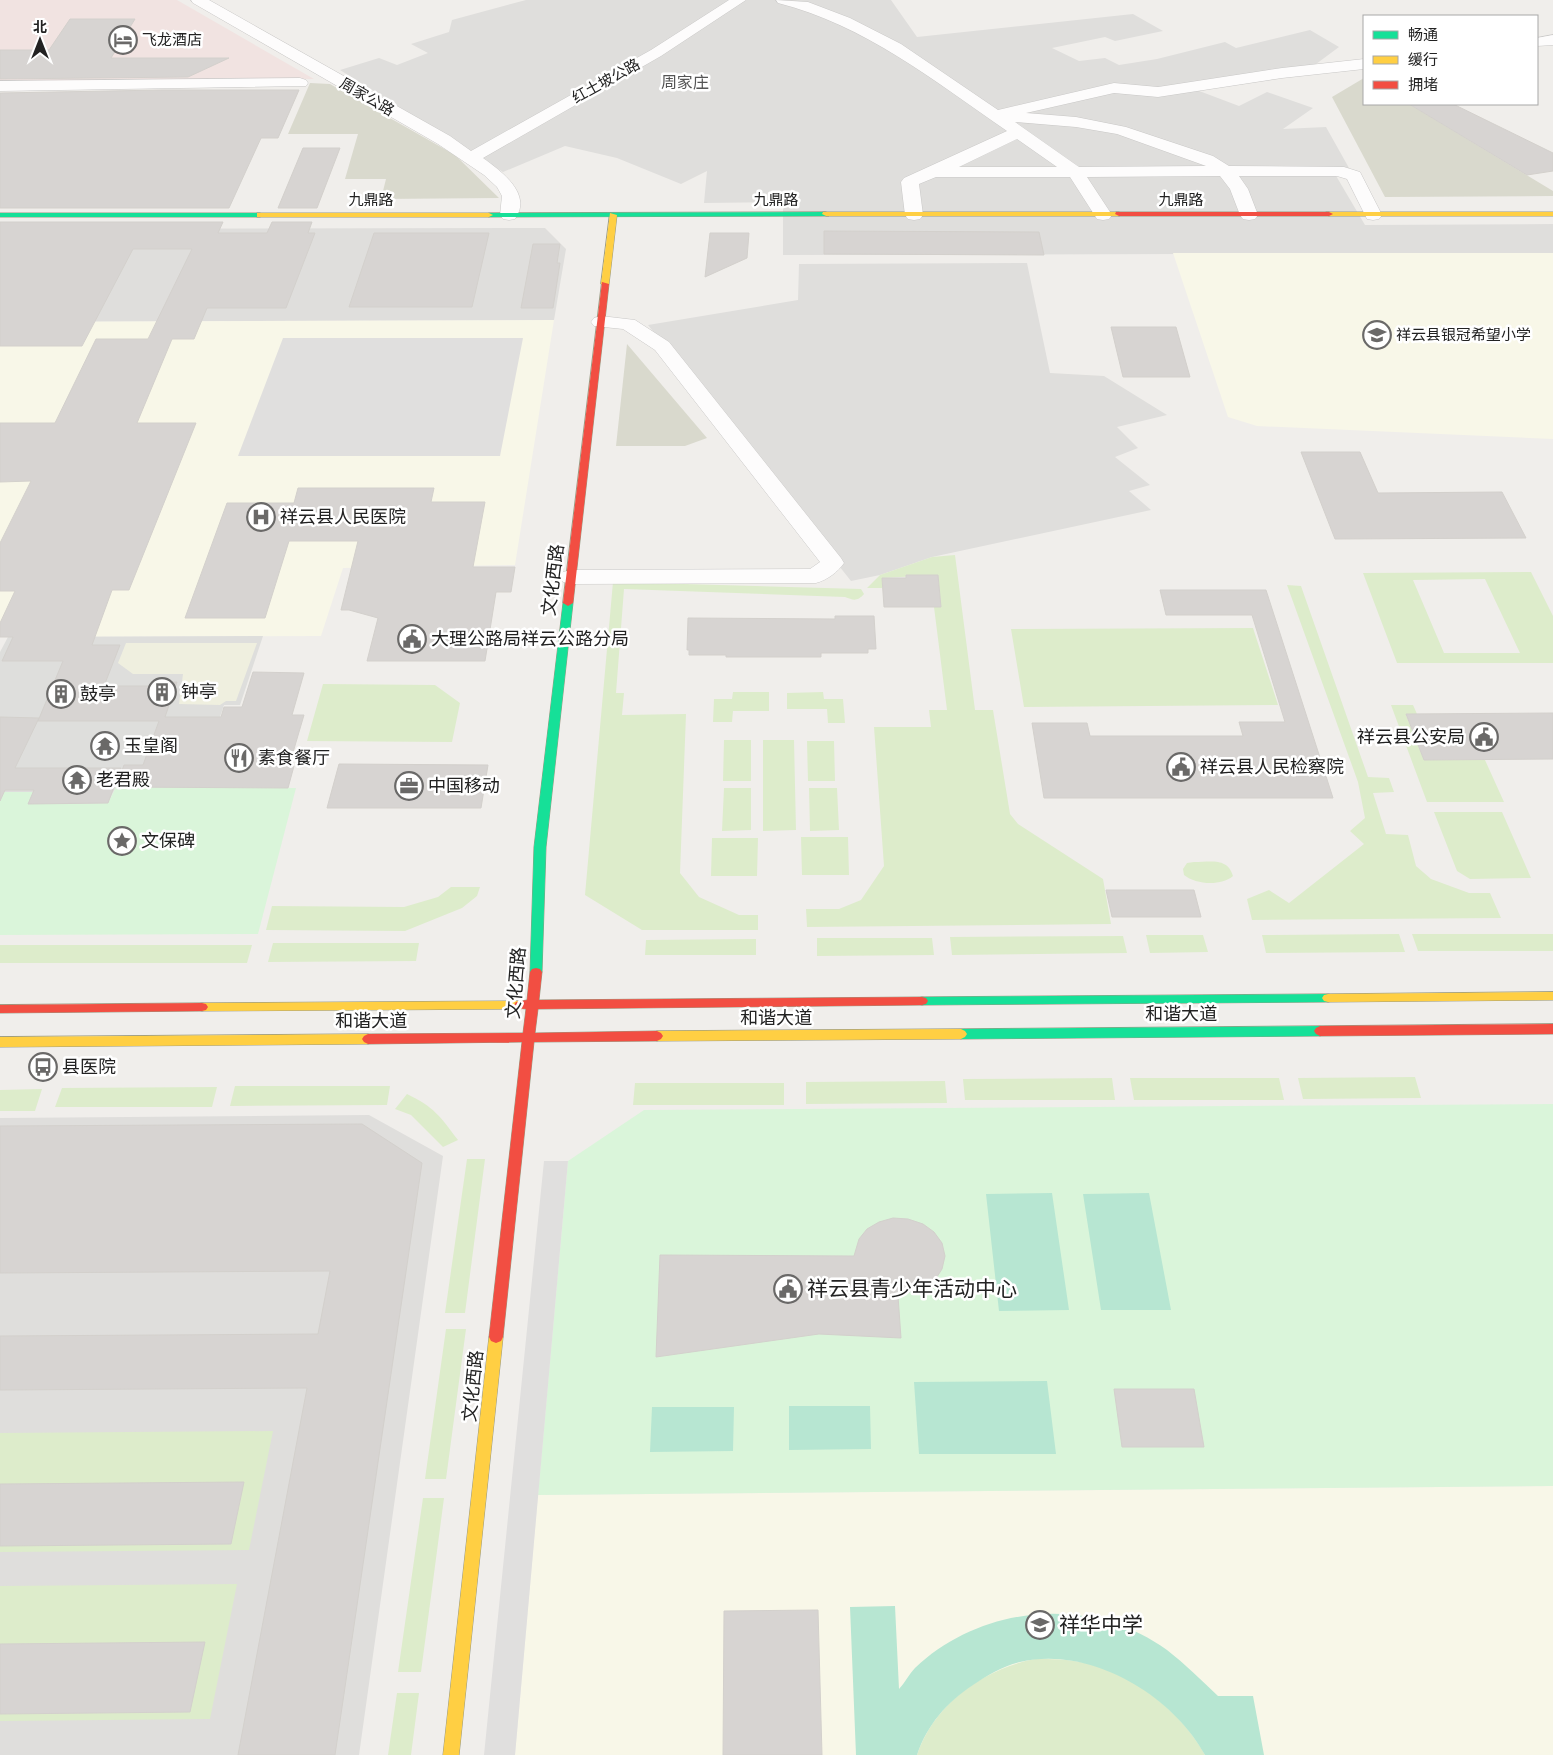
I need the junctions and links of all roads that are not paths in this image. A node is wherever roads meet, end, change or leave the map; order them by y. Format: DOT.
graph roads {
  1 [pos="198,0"];
  2 [pos="739,0"];
  3 [pos="784,0"];
  4 [pos="1553,40"];
  5 [pos="1538,42"];
  6 [pos="1363,64"];
  7 [pos="300,83"];
  8 [pos="0,86"];
  9 [pos="994,116"];
  10 [pos="1018,132"];
  11 [pos="472,158"];
  12 [pos="933,172"];
  13 [pos="1076,172"];
  14 [pos="1226,172"];
  15 [pos="1249,214"];
  16 [pos="1373,214"];
  17 [pos="1553,214"];
  18 [pos="0,215"];
  19 [pos="509,215"];
  20 [pos="614,215"];
  21 [pos="914,215"];
  22 [pos="1103,215"];
  23 [pos="601,322"];
  24 [pos="571,577"];
  25 [pos="1553,996"];
  26 [pos="532,1005"];
  27 [pos="0,1009"];
  28 [pos="1553,1029"];
  29 [pos="528,1037"];
  30 [pos="0,1042"];
  31 [pos="450,1755"];
  1 -- 11 [label="street, 周家公路"];
  2 -- 11 [label="street, 红土坡公路"];
  3 -- 9 [label="street"];
  4 -- 5 [label="street"];
  6 -- 9 [label="street"];
  7 -- 8 [label="street"];
  9 -- 10 [label="street"];
  9 -- 14 [label="street"];
  10 -- 12 [label="street"];
  10 -- 13 [label="street"];
  11 -- 19 [label="street, 周家公路"];
  12 -- 13 [label="street"];
  12 -- 21 [label="street"];
  13 -- 14 [label="street"];
  13 -- 22 [label="street"];
  14 -- 15 [label="street"];
  14 -- 16 [label="street"];
  15 -- 16 [label="street, 九鼎路"];
  15 -- 22 [label="street, 九鼎路"];
  16 -- 17 [label="street, 九鼎路"];
  18 -- 19 [label="street, 九鼎路"];
  19 -- 20 [label="street, 九鼎路"];
  20 -- 21 [label="street, 九鼎路"];
  20 -- 23 [label="street, 文化西路"];
  21 -- 22 [label="street, 九鼎路"];
  23 -- 24 [label="street, 文化西路"];
  23 -- 24 [label="street"];
  24 -- 26 [label="street, 文化西路"];
  25 -- 26 [label="street, 和谐大道"];
  26 -- 27 [label="street, 和谐大道"];
  26 -- 29 [label="street, 文化西路"];
  28 -- 29 [label="street, 和谐大道"];
  29 -- 30 [label="street, 和谐大道"];
  29 -- 31 [label="street, 文化西路"];
}
